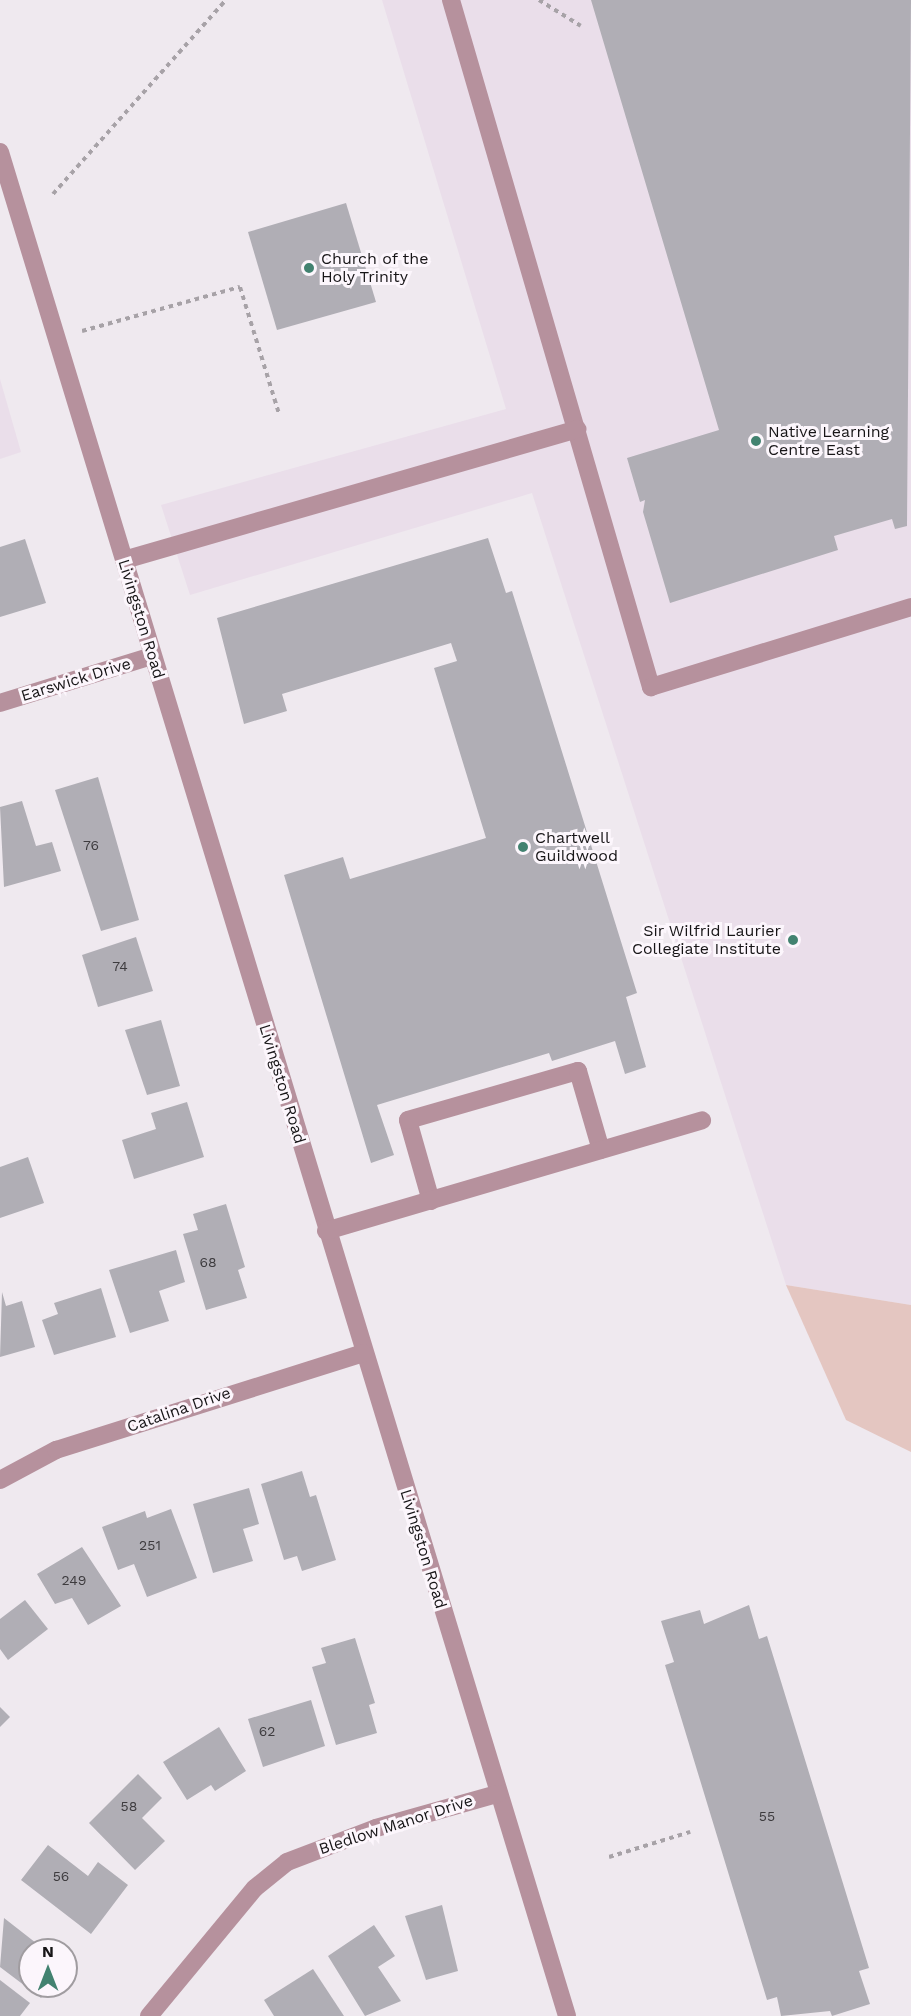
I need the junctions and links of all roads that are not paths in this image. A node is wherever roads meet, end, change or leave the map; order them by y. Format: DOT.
graph roads {
  1 [pos="452,0"];
  2 [pos="0,152"];
  3 [pos="577,429"];
  4 [pos="124,560"];
  5 [pos="911,606"];
  6 [pos="152,656"];
  7 [pos="0,703"];
  8 [pos="702,1120"];
  9 [pos="601,1150"];
  10 [pos="431,1201"];
  11 [pos="326,1232"];
  12 [pos="363,1353"];
  13 [pos="0,1480"];
  14 [pos="497,1794"];
  15 [pos="149,2016"];
  16 [pos="567,2016"];
  1 -- 3 [label="street"];
  2 -- 4 [label="street, Livingston Road"];
  3 -- 4 [label="street"];
  3 -- 5 [label="street"];
  4 -- 6 [label="street, Livingston Road"];
  6 -- 7 [label="street, Earswick Drive"];
  6 -- 11 [label="street, Livingston Road"];
  8 -- 9 [label="street"];
  9 -- 10 [label="street"];
  9 -- 10 [label="street"];
  10 -- 11 [label="street"];
  11 -- 12 [label="street, Livingston Road"];
  12 -- 13 [label="street, Catalina Drive"];
  12 -- 14 [label="street, Livingston Road"];
  14 -- 15 [label="street, Bledlow Manor Drive"];
  14 -- 16 [label="street, Livingston Road"];
}
